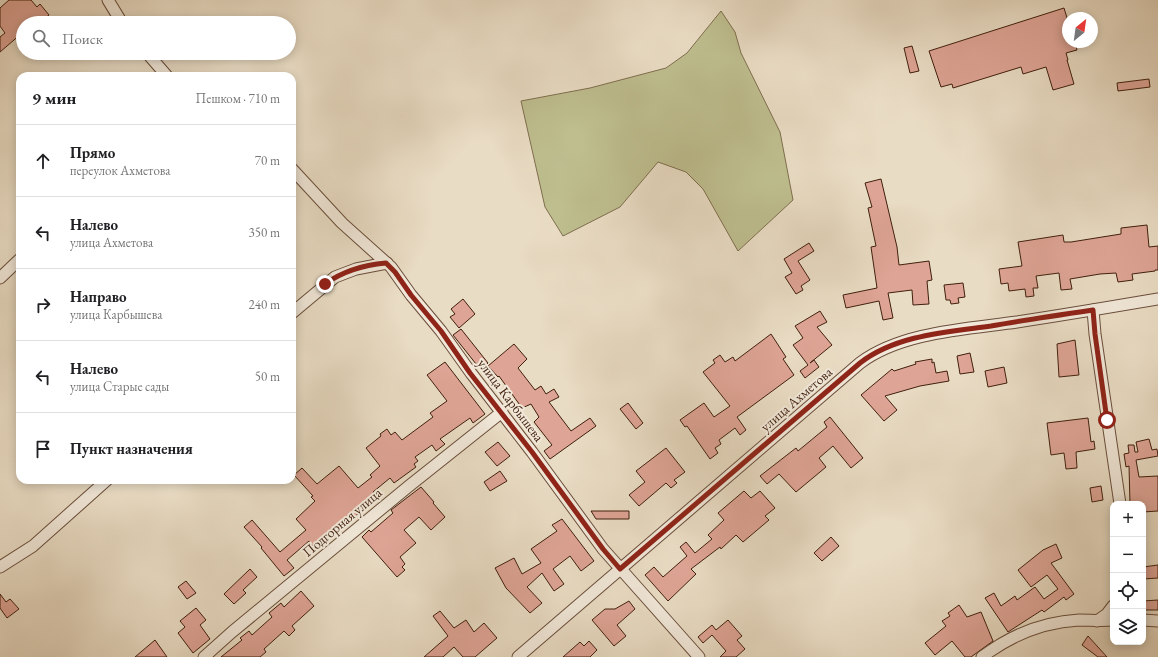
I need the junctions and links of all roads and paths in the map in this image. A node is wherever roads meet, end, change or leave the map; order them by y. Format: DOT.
graph roads {
  1 [pos="108,0"];
  2 [pos="118,16"];
  3 [pos="153,60"];
  4 [pos="164,72"];
  5 [pos="296,173"];
  6 [pos="386,263"];
  7 [pos="16,264"];
  8 [pos="0,278"];
  9 [pos="1158,300"];
  10 [pos="296,310"];
  11 [pos="1093,310"];
  12 [pos="502,412"];
  13 [pos="102,484"];
  14 [pos="1120,501"];
  15 [pos="0,567"];
  16 [pos="620,569"];
  17 [pos="1111,609"];
  18 [pos="1110,620"];
  19 [pos="1146,620"];
  20 [pos="1097,621"];
  21 [pos="1158,621"];
  22 [pos="204,657"];
  23 [pos="518,657"];
  24 [pos="699,657"];
  25 [pos="982,657"];
  1 -- 2 [label="street"];
  3 -- 4 [label="street"];
  5 -- 6 [label="street, улица Карбышева"];
  6 -- 10 [label="street"];
  6 -- 12 [label="street, улица Карбышева"];
  7 -- 8 [label="street"];
  9 -- 11 [label="street, улица Ахметова"];
  11 -- 14 [label="street"];
  11 -- 16 [label="street, улица Ахметова"];
  12 -- 16 [label="street, улица Карбышева"];
  12 -- 22 [label="street, Подгорная улица"];
  13 -- 15 [label="street"];
  16 -- 23 [label="street, улица Ахметова"];
  16 -- 24 [label="street, улица Карбышева"];
  17 -- 20 [label="street"];
  18 -- 20 [label="street"];
  19 -- 21 [label="street"];
  20 -- 25 [label="street"];
}
